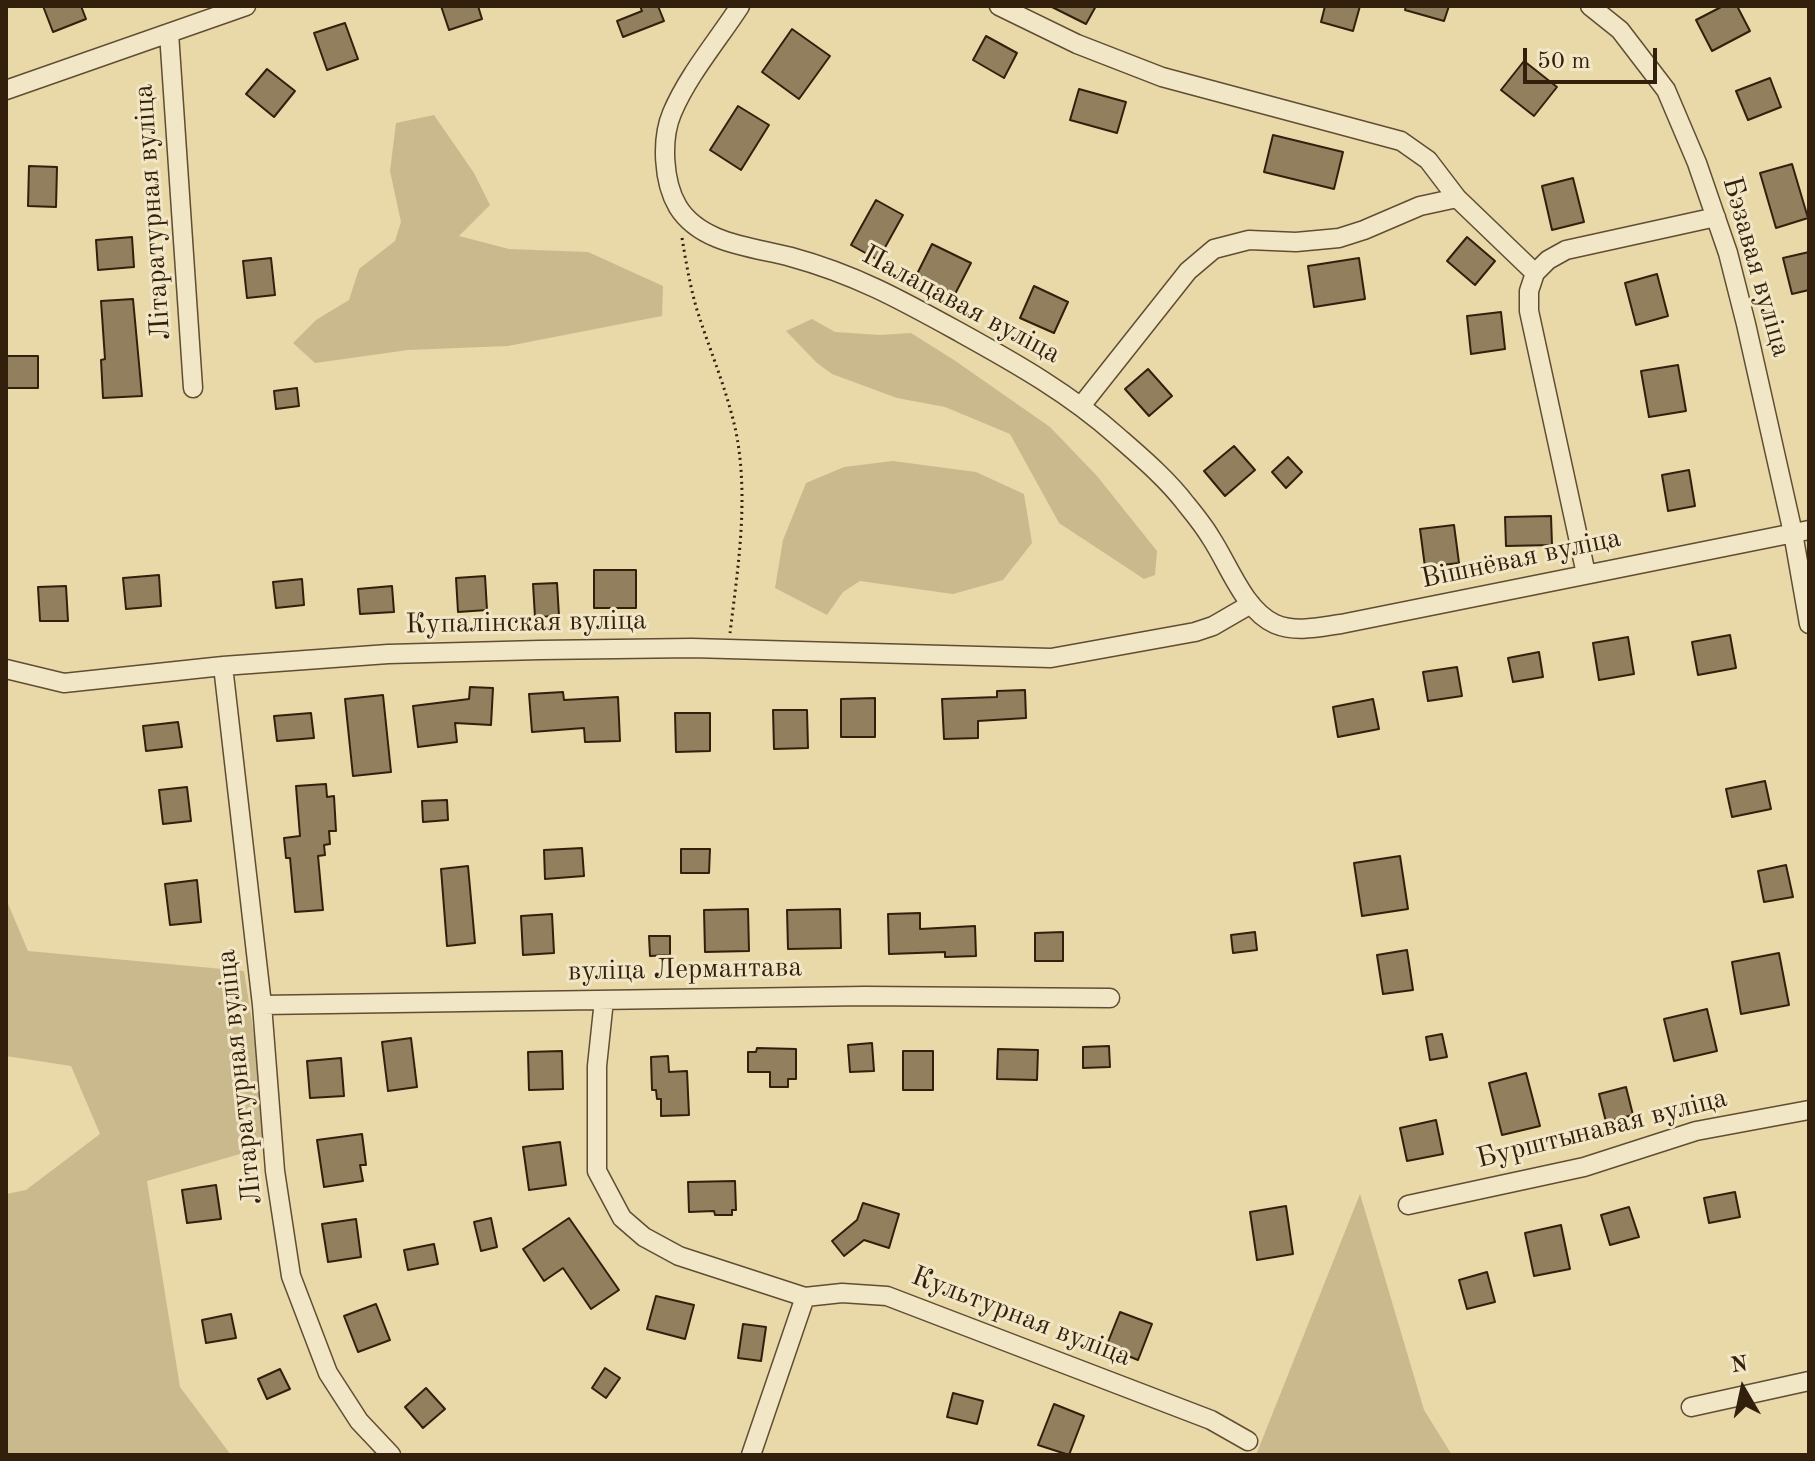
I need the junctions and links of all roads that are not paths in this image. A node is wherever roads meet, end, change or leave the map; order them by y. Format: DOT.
graph roads {
  1 [pos="246,6"];
  2 [pos="740,6"];
  3 [pos="999,6"];
  4 [pos="1590,6"];
  5 [pos="169,33"];
  6 [pos="6,90"];
  7 [pos="1457,198"];
  8 [pos="1716,217"];
  9 [pos="1535,273"];
  10 [pos="193,388"];
  11 [pos="1081,406"];
  12 [pos="1801,531"];
  13 [pos="1586,574"];
  14 [pos="1251,604"];
  15 [pos="1809,624"];
  16 [pos="223,666"];
  17 [pos="6,669"];
  18 [pos="1110,998"];
  19 [pos="604,1000"];
  20 [pos="262,1005"];
  21 [pos="1809,1110"];
  22 [pos="1408,1205"];
  23 [pos="805,1297"];
  24 [pos="1809,1381"];
  25 [pos="1691,1407"];
  26 [pos="1248,1441"];
  27 [pos="391,1455"];
  28 [pos="751,1455"];
  1 -- 5 [label="street"];
  2 -- 11 [label="street, Палацавая вуліца"];
  3 -- 7 [label="street"];
  4 -- 8 [label="street, Бэзавая вуліца"];
  5 -- 6 [label="street"];
  5 -- 10 [label="street, Літаратурная вуліца"];
  7 -- 9 [label="street"];
  7 -- 11 [label="street"];
  8 -- 9 [label="street"];
  8 -- 12 [label="street, Бэзавая вуліца"];
  9 -- 13 [label="street"];
  11 -- 14 [label="street, Палацавая вуліца"];
  12 -- 13 [label="street, Вішнёвая вуліца"];
  12 -- 15 [label="street, Бэзавая вуліца"];
  13 -- 14 [label="street, Вішнёвая вуліца"];
  14 -- 16 [label="street, Купалінская вуліца"];
  16 -- 17 [label="street, Купалінская вуліца"];
  16 -- 20 [label="street, Літаратурная вуліца"];
  18 -- 19 [label="street, вуліца Лермантава"];
  19 -- 20 [label="street, вуліца Лермантава"];
  19 -- 23 [label="street, Культурная вуліца"];
  20 -- 27 [label="street, Літаратурная вуліца"];
  21 -- 22 [label="street, Бурштынавая вуліца"];
  23 -- 26 [label="street, Культурная вуліца"];
  23 -- 28 [label="street"];
  24 -- 25 [label="street"];
}
